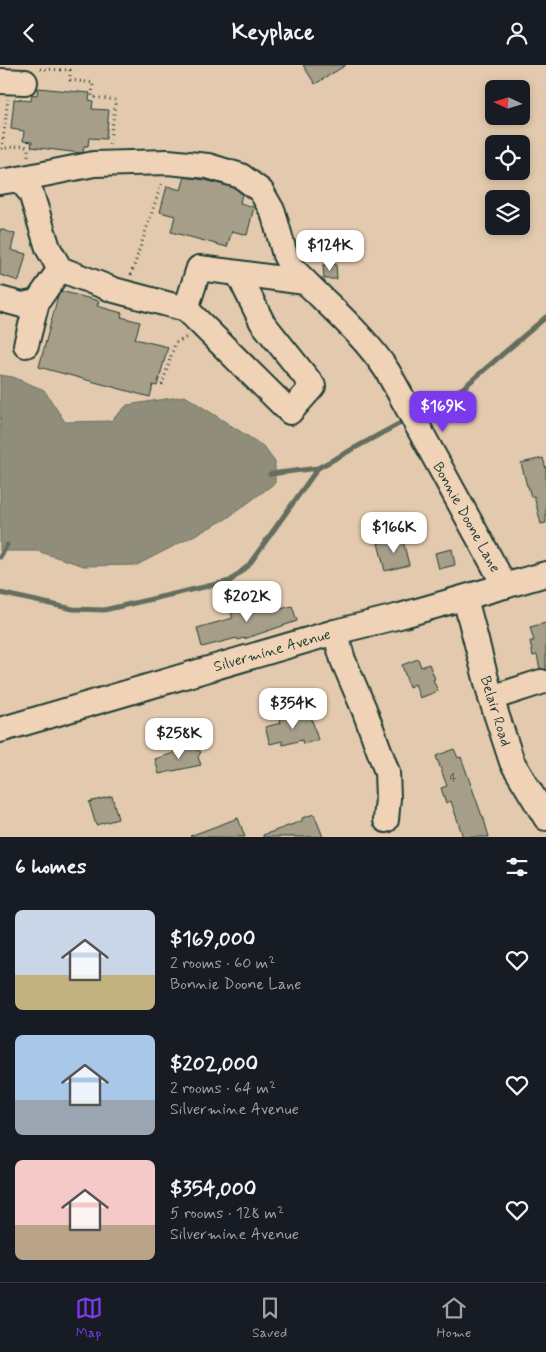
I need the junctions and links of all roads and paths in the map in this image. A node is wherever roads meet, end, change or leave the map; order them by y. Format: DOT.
graph roads {
  1 [pos="0,81"];
  2 [pos="25,82"];
  3 [pos="6,111"];
  4 [pos="1,149"];
  5 [pos="168,162"];
  6 [pos="107,164"];
  7 [pos="15,180"];
  8 [pos="60,269"];
  9 [pos="238,273"];
  10 [pos="305,282"];
  11 [pos="125,293"];
  12 [pos="0,299"];
  13 [pos="36,302"];
  14 [pos="186,309"];
  15 [pos="205,328"];
  16 [pos="26,345"];
  17 [pos="162,385"];
  18 [pos="546,574"];
  19 [pos="505,586"];
  20 [pos="465,598"];
  21 [pos="335,632"];
  22 [pos="541,682"];
  23 [pos="491,698"];
  24 [pos="0,730"];
  25 [pos="540,793"];
  26 [pos="546,817"];
  27 [pos="386,820"];
  1 -- 2 [label="street"];
  2 -- 6 [label="path"];
  3 -- 4 [label="path"];
  4 -- 7 [label="path"];
  5 -- 6 [label="street, Bonnie Doone Lane"];
  5 -- 10 [label="street, Bonnie Doone Lane"];
  5 -- 11 [label="path"];
  6 -- 7 [label="street, Bonnie Doone Lane"];
  7 -- 8 [label="street"];
  8 -- 11 [label="street"];
  8 -- 13 [label="street"];
  9 -- 10 [label="street"];
  9 -- 14 [label="street"];
  9 -- 15 [label="street"];
  10 -- 19 [label="street, Bonnie Doone Lane"];
  11 -- 14 [label="street"];
  12 -- 13 [label="street"];
  13 -- 16 [label="street"];
  14 -- 15 [label="street"];
  15 -- 17 [label="path"];
  18 -- 19 [label="street, Silvermine Avenue"];
  19 -- 20 [label="street, Silvermine Avenue"];
  20 -- 21 [label="street, Silvermine Avenue"];
  20 -- 23 [label="street, Belair Road"];
  21 -- 24 [label="street, Silvermine Avenue"];
  21 -- 27 [label="street"];
  22 -- 23 [label="street"];
  23 -- 25 [label="street, Belair Road"];
  25 -- 26 [label="street, Belair Road"];
}
